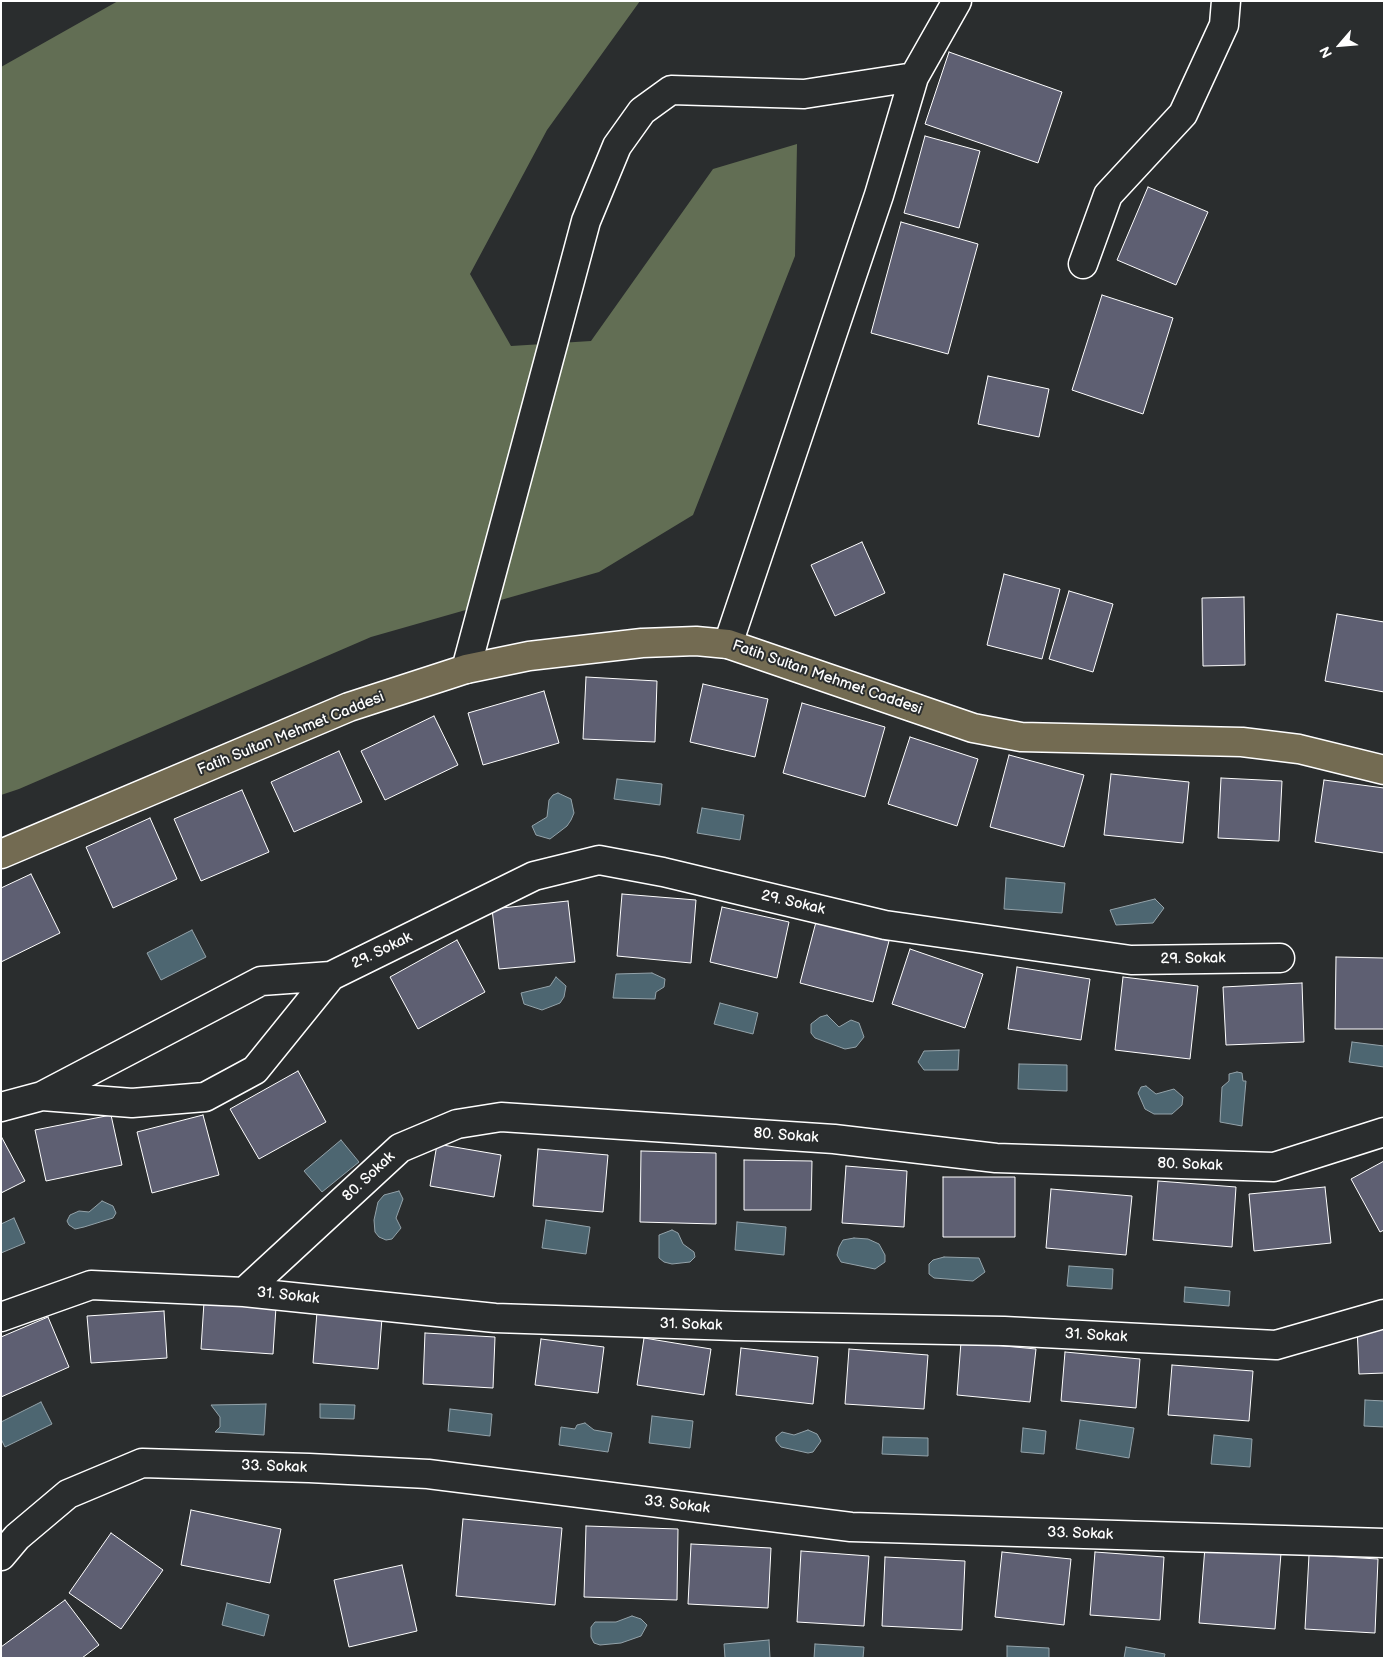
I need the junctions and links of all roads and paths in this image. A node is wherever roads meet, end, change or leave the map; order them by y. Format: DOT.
graph roads {
  1 [pos="957,1"];
  2 [pos="1226,1"];
  3 [pos="914,77"];
  4 [pos="1083,264"];
  5 [pos="728,644"];
  6 [pos="466,669"];
  7 [pos="1384,770"];
  8 [pos="1,854"];
  9 [pos="1280,958"];
  10 [pos="331,976"];
  11 [pos="42,1096"];
  12 [pos="1,1107"];
  13 [pos="1384,1132"];
  14 [pos="244,1292"];
  15 [pos="1384,1314"];
  16 [pos="1,1317"];
  17 [pos="1384,1543"];
  18 [pos="1,1556"];
  1 -- 3 [label="street"];
  2 -- 4 [label="street"];
  3 -- 5 [label="street"];
  3 -- 6 [label="street"];
  5 -- 6 [label="main road, Fatih Sultan Mehmet Caddesi"];
  5 -- 7 [label="main road, Fatih Sultan Mehmet Caddesi"];
  6 -- 8 [label="main road, Fatih Sultan Mehmet Caddesi"];
  9 -- 10 [label="street, 29. Sokak"];
  10 -- 11 [label="street, 29. Sokak"];
  10 -- 11 [label="street, 29. Sokak"];
  11 -- 12 [label="street, 29. Sokak"];
  13 -- 14 [label="street, 80. Sokak"];
  14 -- 15 [label="street, 31. Sokak"];
  14 -- 16 [label="street, 31. Sokak"];
  17 -- 18 [label="street, 33. Sokak"];
}
